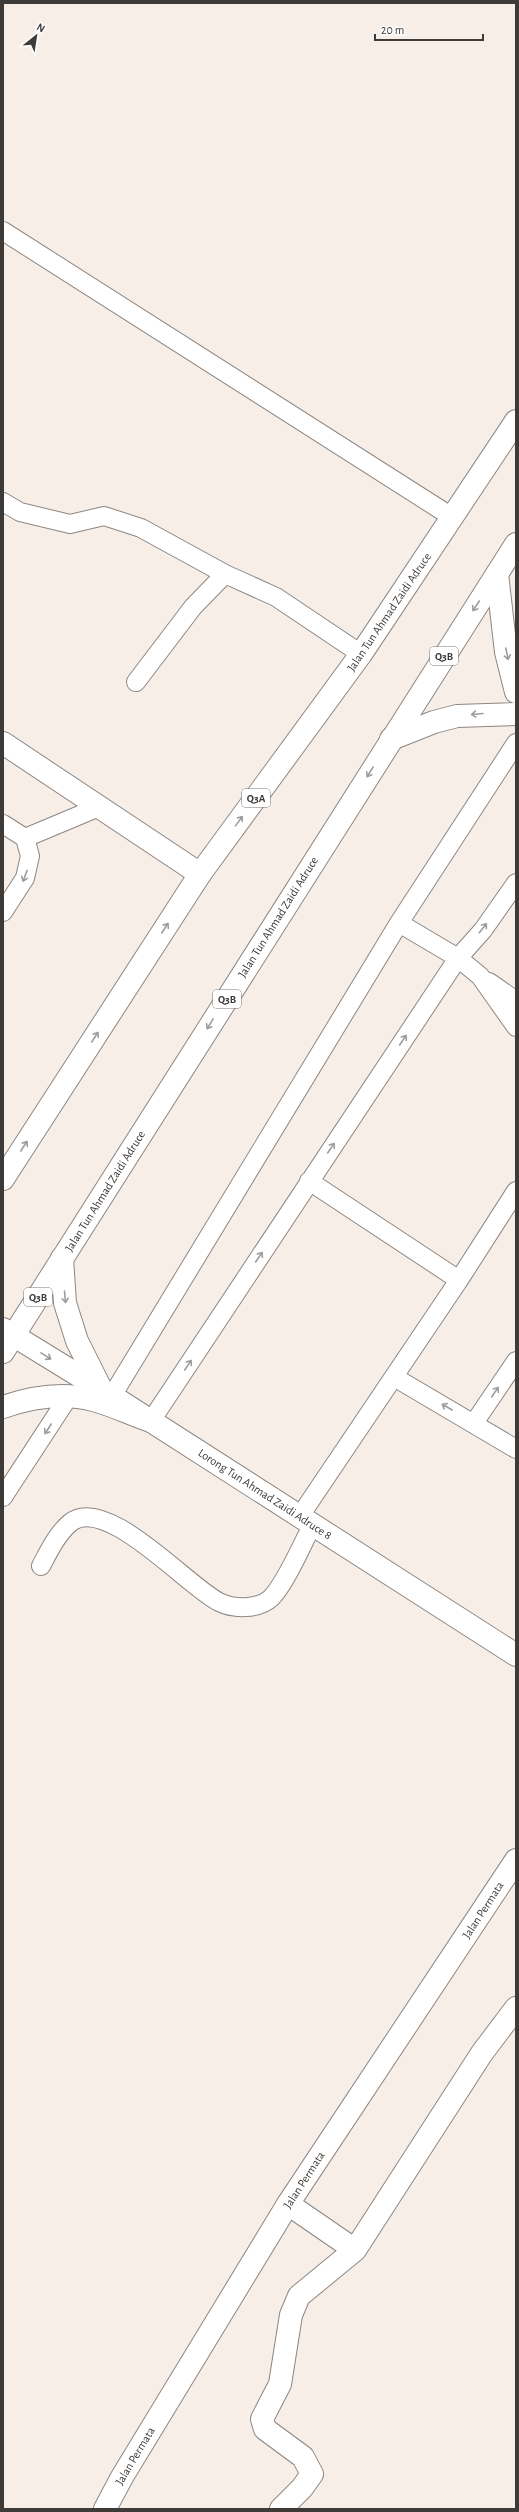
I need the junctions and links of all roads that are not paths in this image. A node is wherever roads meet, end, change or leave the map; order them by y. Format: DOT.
graph roads {
  1 [pos="3,231"];
  2 [pos="516,421"];
  3 [pos="3,502"];
  4 [pos="452,518"];
  5 [pos="516,544"];
  6 [pos="225,574"];
  7 [pos="497,574"];
  8 [pos="362,654"];
  9 [pos="136,682"];
  10 [pos="516,692"];
  11 [pos="516,714"];
  12 [pos="391,739"];
  13 [pos="3,743"];
  14 [pos="516,743"];
  15 [pos="99,807"];
  16 [pos="3,824"];
  17 [pos="25,838"];
  18 [pos="200,874"];
  19 [pos="516,883"];
  20 [pos="3,912"];
  21 [pos="399,923"];
  22 [pos="458,958"];
  23 [pos="480,976"];
  24 [pos="516,1001"];
  25 [pos="516,1028"];
  26 [pos="3,1179"];
  27 [pos="310,1182"];
  28 [pos="516,1191"];
  29 [pos="62,1258"];
  30 [pos="459,1280"];
  31 [pos="6,1339"];
  32 [pos="516,1361"];
  33 [pos="394,1376"];
  34 [pos="106,1393"];
  35 [pos="69,1396"];
  36 [pos="3,1406"];
  37 [pos="151,1421"];
  38 [pos="474,1423"];
  39 [pos="516,1449"];
  40 [pos="3,1497"];
  41 [pos="306,1520"];
  42 [pos="41,1566"];
  43 [pos="516,1654"];
  44 [pos="516,1860"];
  45 [pos="516,2008"];
  46 [pos="288,2204"];
  47 [pos="355,2250"];
  48 [pos="105,2509"];
  49 [pos="281,2509"];
  1 -- 4 [label="lane"];
  2 -- 4 [label="street, Jalan Tun Ahmad Zaidi Adruce / Q3A"];
  3 -- 6 [label="lane"];
  4 -- 8 [label="street, Jalan Tun Ahmad Zaidi Adruce / Q3A"];
  5 -- 7 [label="street, Jalan Tun Ahmad Zaidi Adruce / Q3B"];
  6 -- 8 [label="lane"];
  6 -- 9 [label="lane"];
  7 -- 10 [label="street, one-way"];
  7 -- 12 [label="street, Jalan Tun Ahmad Zaidi Adruce / Q3B, one-way"];
  18 -- 8 [label="street, Jalan Tun Ahmad Zaidi Adruce / Q3A, one-way"];
  11 -- 12 [label="street, one-way"];
  12 -- 29 [label="street, Jalan Tun Ahmad Zaidi Adruce / Q3B, one-way"];
  13 -- 15 [label="street"];
  14 -- 21 [label="lane"];
  15 -- 17 [label="lane"];
  15 -- 18 [label="street"];
  16 -- 17 [label="lane"];
  17 -- 20 [label="lane, one-way"];
  26 -- 18 [label="street, Jalan Tun Ahmad Zaidi Adruce / Q3A, one-way"];
  22 -- 19 [label="lane, one-way"];
  21 -- 22 [label="lane"];
  21 -- 34 [label="lane"];
  22 -- 23 [label="lane"];
  27 -- 22 [label="lane, one-way"];
  23 -- 24 [label="lane"];
  23 -- 25 [label="lane"];
  27 -- 30 [label="lane"];
  37 -- 27 [label="lane, one-way"];
  28 -- 30 [label="lane"];
  29 -- 31 [label="street, Jalan Tun Ahmad Zaidi Adruce / Q3B"];
  29 -- 34 [label="street, one-way"];
  30 -- 33 [label="lane"];
  31 -- 34 [label="street, Lorong Tun Ahmad Zaidi Adruce 8, one-way"];
  38 -- 32 [label="lane, one-way"];
  38 -- 33 [label="lane, one-way"];
  33 -- 41 [label="lane"];
  34 -- 37 [label="street, Lorong Tun Ahmad Zaidi Adruce 8"];
  35 -- 36 [label="street"];
  35 -- 37 [label="street"];
  35 -- 40 [label="lane, one-way"];
  37 -- 41 [label="street, Lorong Tun Ahmad Zaidi Adruce 8"];
  38 -- 39 [label="lane"];
  41 -- 42 [label="lane"];
  41 -- 43 [label="street, Lorong Tun Ahmad Zaidi Adruce 8"];
  44 -- 46 [label="street, Jalan Permata"];
  45 -- 47 [label="street"];
  46 -- 47 [label="street"];
  46 -- 48 [label="street, Jalan Permata"];
  47 -- 49 [label="street"];
}
